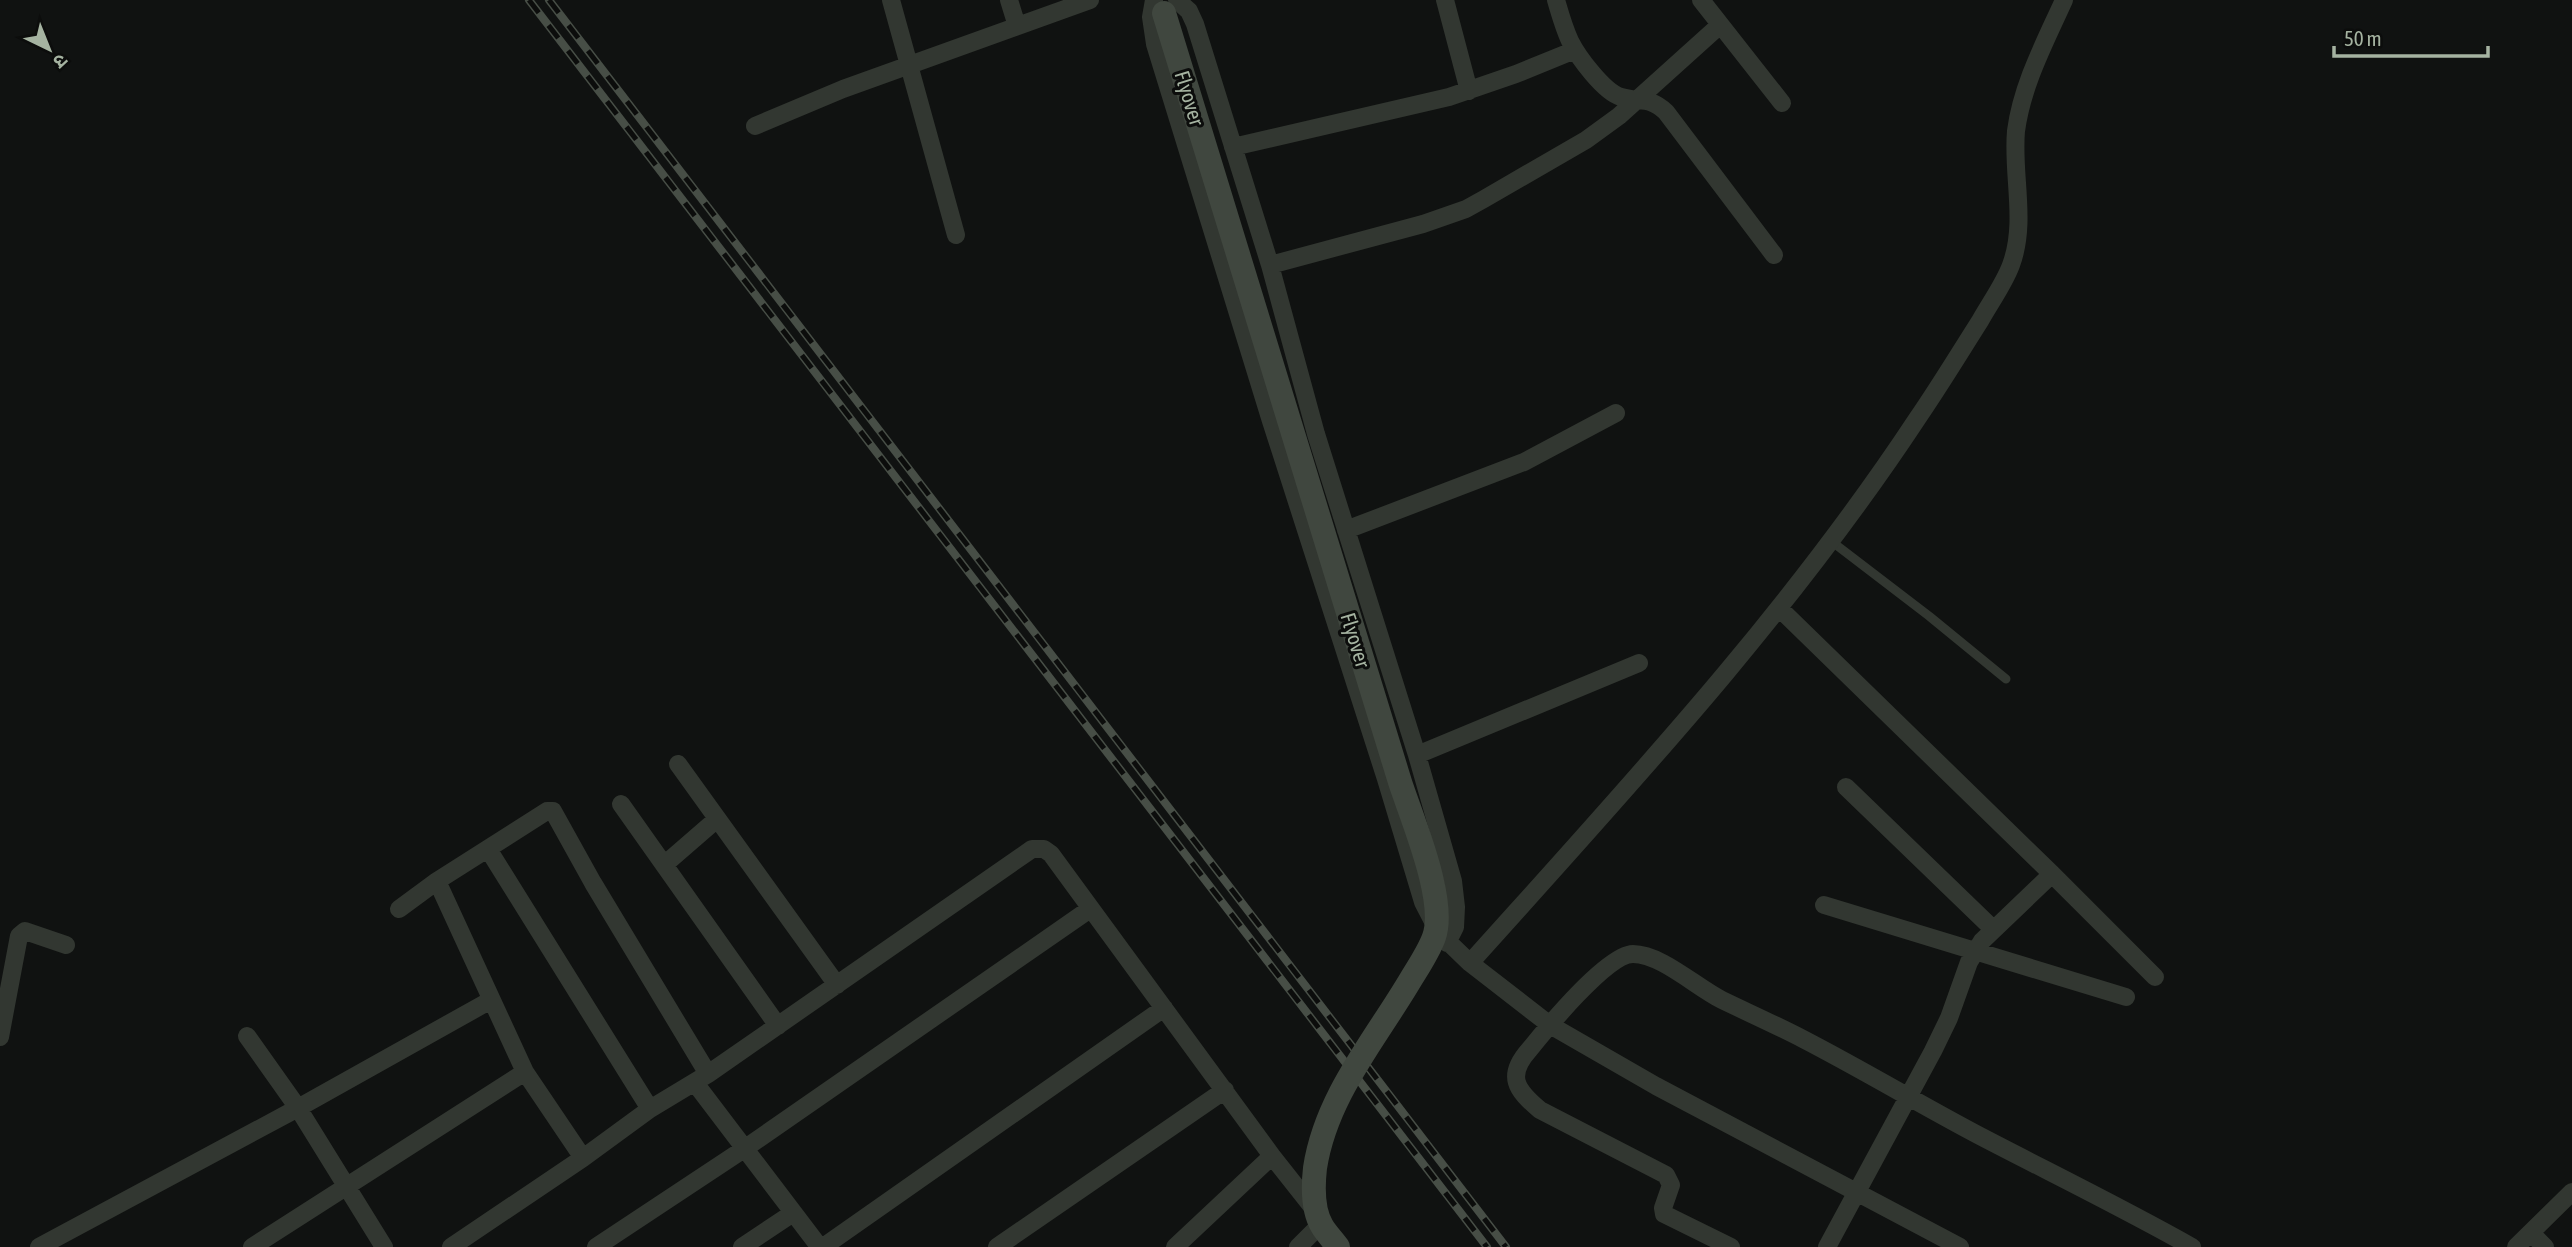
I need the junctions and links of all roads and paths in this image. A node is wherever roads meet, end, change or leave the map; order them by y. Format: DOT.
graph roads {
  1 [pos="891,0"];
  2 [pos="1009,0"];
  3 [pos="1090,0"];
  4 [pos="1446,0"];
  5 [pos="1556,0"];
  6 [pos="1701,0"];
  7 [pos="2064,0"];
  8 [pos="1165,4"];
  9 [pos="1720,25"];
  10 [pos="1017,26"];
  11 [pos="1575,50"];
  12 [pos="909,66"];
  13 [pos="1469,90"];
  14 [pos="1640,99"];
  15 [pos="1782,103"];
  16 [pos="755,126"];
  17 [pos="1233,147"];
  18 [pos="956,235"];
  19 [pos="1774,255"];
  20 [pos="1270,265"];
  21 [pos="1616,413"];
  22 [pos="1346,530"];
  23 [pos="1831,541"];
  24 [pos="1780,609"];
  25 [pos="1639,663"];
  26 [pos="2006,679"];
  27 [pos="1417,755"];
  28 [pos="678,765"];
  29 [pos="1846,787"];
  30 [pos="621,804"];
  31 [pos="717,819"];
  32 [pos="488,849"];
  33 [pos="664,864"];
  34 [pos="2052,874"];
  35 [pos="437,881"];
  36 [pos="1824,905"];
  37 [pos="398,909"];
  38 [pos="1090,909"];
  39 [pos="1993,929"];
  40 [pos="1447,943"];
  41 [pos="66,945"];
  42 [pos="1975,952"];
  43 [pos="1470,963"];
  44 [pos="6,969"];
  45 [pos="2155,978"];
  46 [pos="837,985"];
  47 [pos="2126,997"];
  48 [pos="491,1000"];
  49 [pos="1164,1008"];
  50 [pos="1550,1025"];
  51 [pos="778,1026"];
  52 [pos="247,1036"];
  53 [pos="0,1037"];
  54 [pos="525,1072"];
  55 [pos="702,1078"];
  56 [pos="1225,1090"];
  57 [pos="1909,1098"];
  58 [pos="298,1108"];
  59 [pos="650,1109"];
  60 [pos="744,1149"];
  61 [pos="1272,1156"];
  62 [pos="583,1158"];
  63 [pos="348,1186"];
  64 [pos="1298,1191"];
  65 [pos="2572,1192"];
  66 [pos="1857,1193"];
  67 [pos="793,1213"];
  68 [pos="1315,1230"];
  69 [pos="2531,1233"];
  70 [pos="51,1244"];
  71 [pos="252,1247"];
  72 [pos="384,1247"];
  73 [pos="451,1247"];
  74 [pos="596,1247"];
  75 [pos="742,1247"];
  76 [pos="997,1247"];
  77 [pos="1175,1247"];
  78 [pos="1298,1247"];
  79 [pos="1326,1247"];
  80 [pos="1338,1247"];
  81 [pos="1347,1247"];
  82 [pos="1731,1247"];
  83 [pos="1827,1247"];
  84 [pos="1960,1247"];
  85 [pos="2192,1247"];
  86 [pos="2516,1247"];
  87 [pos="2545,1247"];
  1 -- 12 [label="street"];
  2 -- 10 [label="street"];
  3 -- 10 [label="street"];
  4 -- 13 [label="street"];
  5 -- 11 [label="street"];
  6 -- 9 [label="street"];
  7 -- 23 [label="street"];
  8 -- 17 [label="street"];
  8 -- 40 [label="street"];
  8 -- 80 [label="main road, Flyover, bridge"];
  9 -- 14 [label="street"];
  9 -- 15 [label="street"];
  10 -- 12 [label="street"];
  11 -- 13 [label="street"];
  11 -- 14 [label="street"];
  12 -- 16 [label="street"];
  12 -- 18 [label="street"];
  13 -- 17 [label="street"];
  14 -- 19 [label="street"];
  14 -- 20 [label="street"];
  17 -- 20 [label="street"];
  20 -- 22 [label="street"];
  21 -- 22 [label="street"];
  22 -- 27 [label="street"];
  23 -- 24 [label="street"];
  23 -- 26 [label="lane"];
  24 -- 34 [label="street"];
  24 -- 43 [label="street"];
  25 -- 27 [label="street"];
  27 -- 40 [label="street"];
  28 -- 31 [label="street"];
  29 -- 39 [label="street"];
  30 -- 33 [label="street"];
  31 -- 33 [label="street"];
  31 -- 46 [label="street"];
  32 -- 35 [label="street"];
  32 -- 55 [label="street"];
  32 -- 59 [label="street"];
  33 -- 51 [label="street"];
  34 -- 39 [label="street"];
  34 -- 45 [label="street"];
  35 -- 37 [label="street"];
  35 -- 48 [label="street"];
  36 -- 42 [label="street"];
  38 -- 46 [label="street"];
  38 -- 49 [label="street"];
  38 -- 60 [label="street"];
  39 -- 42 [label="street"];
  40 -- 43 [label="street"];
  41 -- 44 [label="street"];
  42 -- 47 [label="street"];
  42 -- 57 [label="street"];
  43 -- 50 [label="street"];
  44 -- 53 [label="street"];
  46 -- 51 [label="street"];
  48 -- 54 [label="street"];
  48 -- 58 [label="street"];
  49 -- 56 [label="street"];
  49 -- 67 [label="street"];
  50 -- 57 [label="street"];
  50 -- 66 [label="street"];
  50 -- 82 [label="street"];
  51 -- 55 [label="street"];
  52 -- 58 [label="street"];
  54 -- 62 [label="street"];
  54 -- 63 [label="street"];
  55 -- 59 [label="street"];
  55 -- 60 [label="street"];
  56 -- 61 [label="street"];
  56 -- 76 [label="street"];
  57 -- 66 [label="street"];
  57 -- 85 [label="street"];
  58 -- 63 [label="street"];
  58 -- 70 [label="street"];
  59 -- 62 [label="street"];
  60 -- 67 [label="street"];
  60 -- 74 [label="street"];
  61 -- 64 [label="street"];
  61 -- 77 [label="street"];
  62 -- 73 [label="street"];
  63 -- 71 [label="street"];
  63 -- 72 [label="street"];
  64 -- 68 [label="street"];
  64 -- 81 [label="street"];
  65 -- 69 [label="street"];
  66 -- 83 [label="street"];
  66 -- 84 [label="street"];
  67 -- 75 [label="street"];
  68 -- 78 [label="street"];
  68 -- 79 [label="street"];
  69 -- 86 [label="street"];
  69 -- 87 [label="street"];
}
